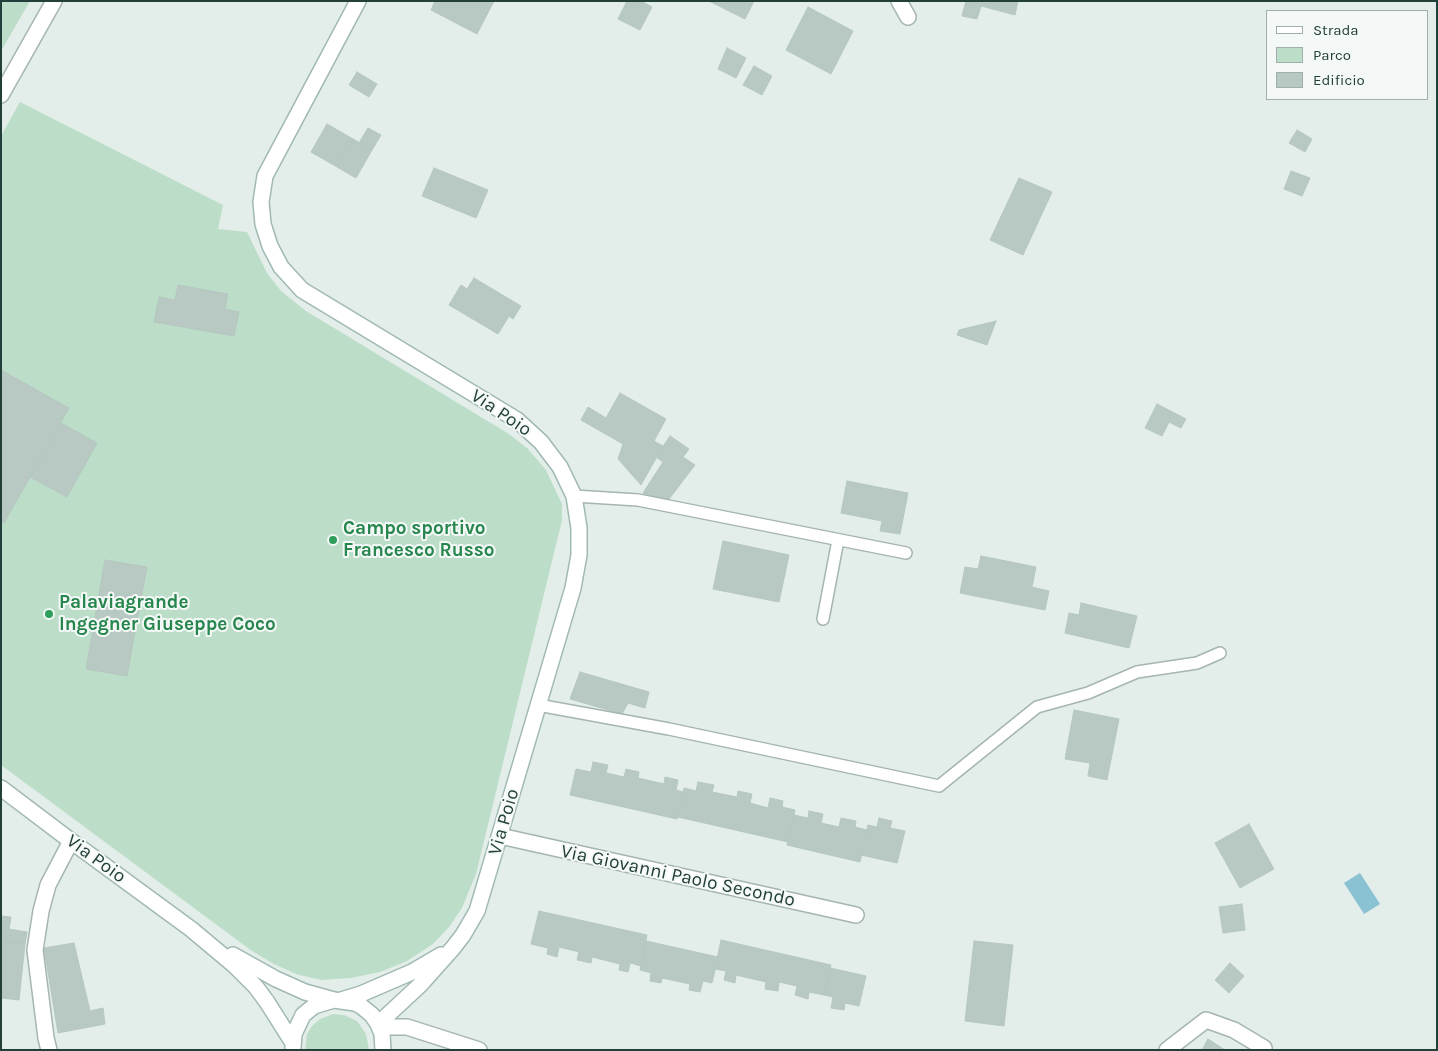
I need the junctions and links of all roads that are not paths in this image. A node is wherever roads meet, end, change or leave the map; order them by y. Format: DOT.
graph roads {
  1 [pos="54,1"];
  2 [pos="358,1"];
  3 [pos="899,1"];
  4 [pos="908,17"];
  5 [pos="1,95"];
  6 [pos="574,496"];
  7 [pos="838,540"];
  8 [pos="906,553"];
  9 [pos="823,619"];
  10 [pos="1220,653"];
  11 [pos="538,705"];
  12 [pos="1,788"];
  13 [pos="500,836"];
  14 [pos="71,841"];
  15 [pos="856,915"];
  16 [pos="191,929"];
  17 [pos="453,948"];
  18 [pos="338,1000"];
  19 [pos="379,1025"];
  20 [pos="293,1048"];
  21 [pos="1264,1048"];
  22 [pos="49,1050"];
  23 [pos="383,1050"];
  24 [pos="479,1050"];
  25 [pos="1168,1050"];
  1 -- 5 [label="street"];
  2 -- 6 [label="street, Via Poio"];
  3 -- 4 [label="street"];
  6 -- 7 [label="lane"];
  6 -- 11 [label="street, Via Poio"];
  7 -- 8 [label="lane"];
  7 -- 9 [label="lane"];
  10 -- 11 [label="lane"];
  11 -- 13 [label="street, Via Poio"];
  12 -- 14 [label="street, Via Poio"];
  13 -- 15 [label="street, Via Giovanni Paolo Secondo"];
  13 -- 17 [label="street, Via Poio"];
  14 -- 16 [label="street, Via Poio"];
  14 -- 22 [label="street"];
  16 -- 18 [label="street"];
  16 -- 20 [label="street"];
  17 -- 18 [label="street"];
  17 -- 19 [label="street, Via Poio"];
  18 -- 19 [label="street"];
  18 -- 20 [label="street"];
  19 -- 23 [label="street"];
  19 -- 24 [label="street"];
  21 -- 25 [label="street"];
}
